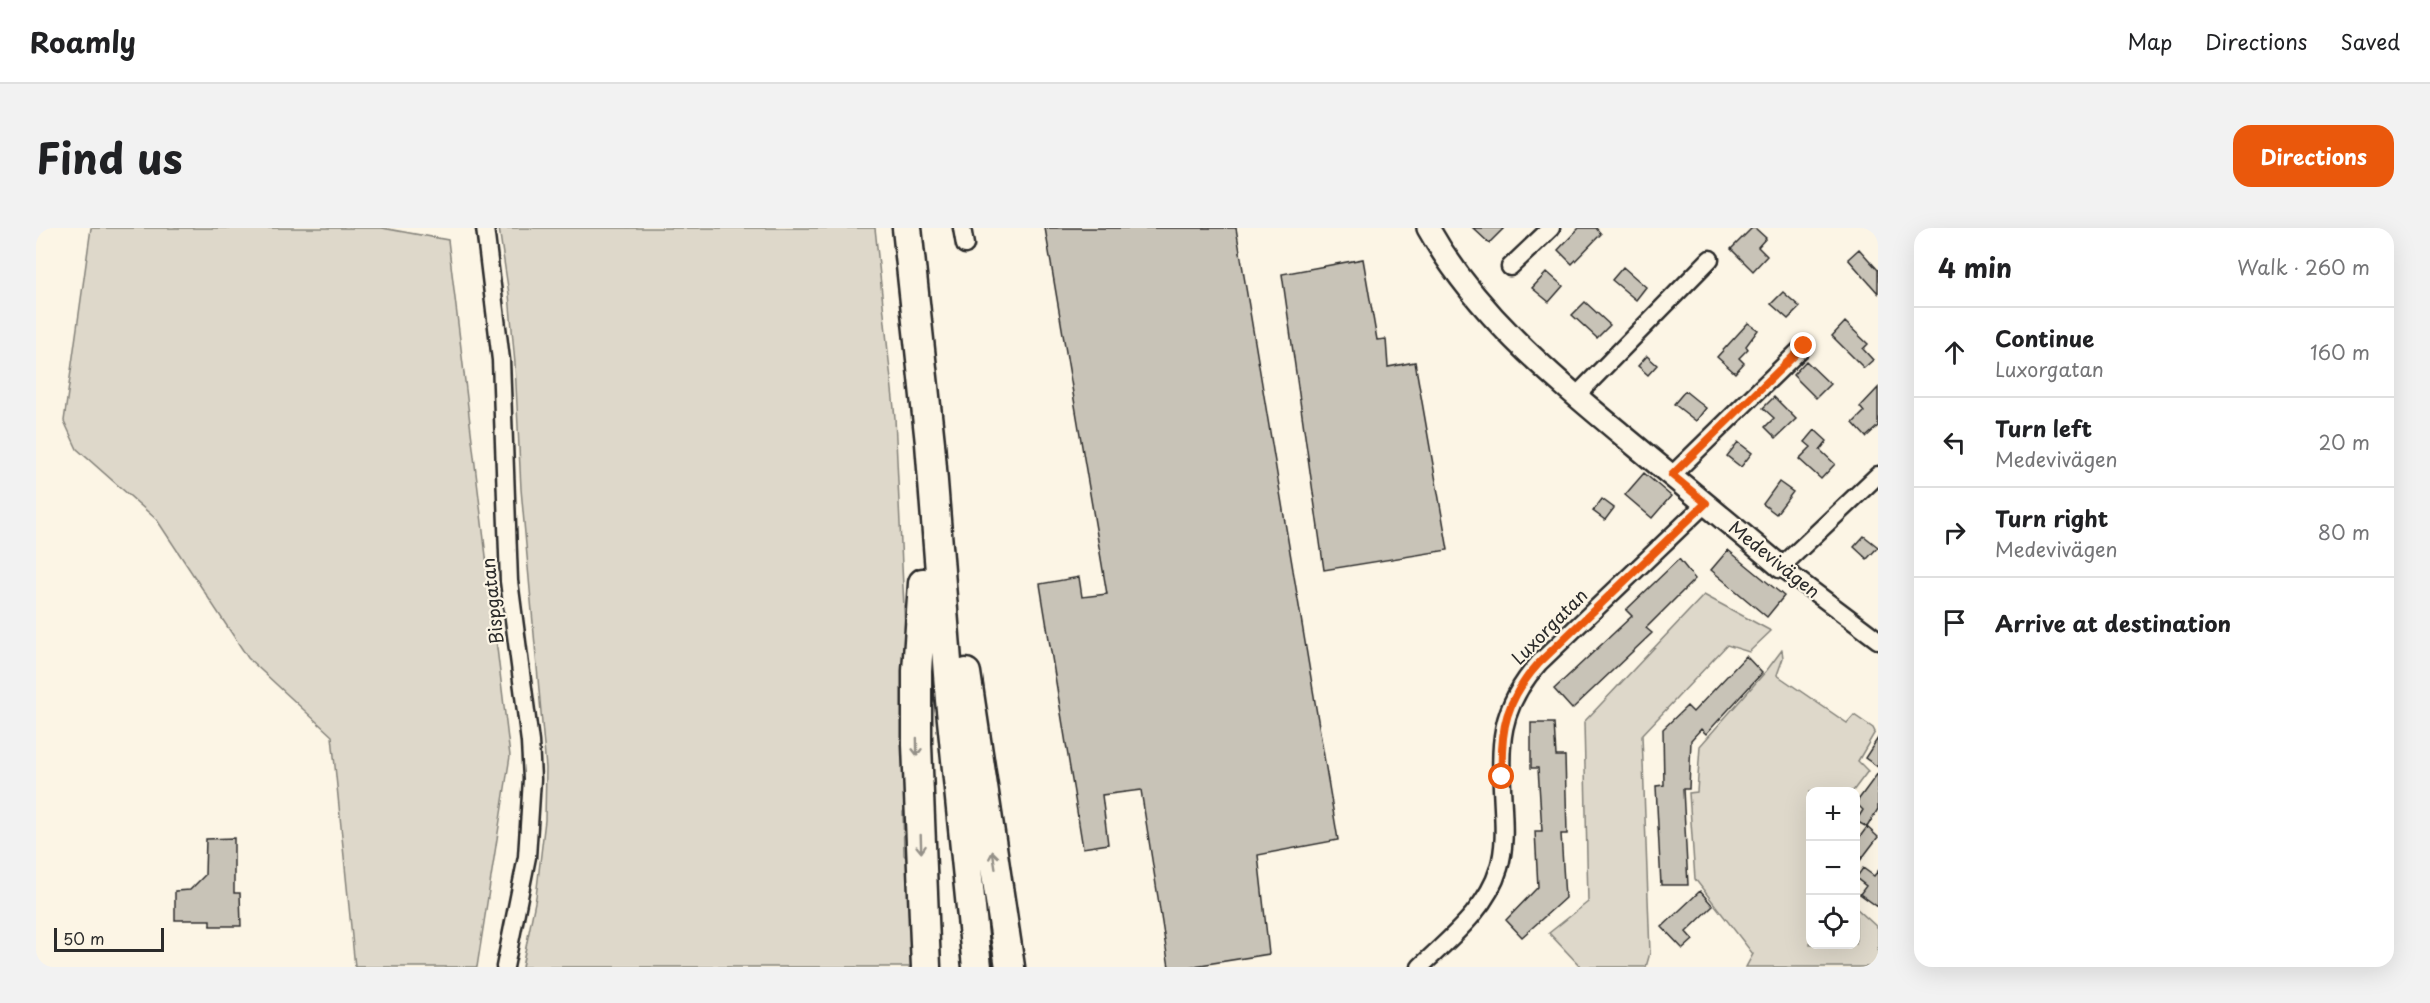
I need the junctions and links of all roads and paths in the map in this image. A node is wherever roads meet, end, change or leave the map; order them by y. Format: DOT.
graph roads {
  1 [pos="485,228"];
  2 [pos="888,228"];
  3 [pos="907,228"];
  4 [pos="1428,228"];
  5 [pos="1551,228"];
  6 [pos="1710,260"];
  7 [pos="1510,267"];
  8 [pos="1804,346"];
  9 [pos="1576,396"];
  10 [pos="930,443"];
  11 [pos="1672,475"];
  12 [pos="1878,475"];
  13 [pos="1706,503"];
  14 [pos="1781,567"];
  15 [pos="923,583"];
  16 [pos="1878,640"];
  17 [pos="506,967"];
  18 [pos="926,967"];
  19 [pos="959,967"];
  20 [pos="977,967"];
  21 [pos="1010,967"];
  22 [pos="1420,967"];
  1 -- 17 [label="street, Bispgatan"];
  2 -- 15 [label="highway"];
  3 -- 10 [label="highway"];
  4 -- 9 [label="street, Medevivägen"];
  5 -- 7 [label="street"];
  6 -- 9 [label="street"];
  8 -- 11 [label="street"];
  9 -- 11 [label="street, Medevivägen"];
  10 -- 20 [label="highway"];
  21 -- 10 [label="highway, one-way"];
  11 -- 13 [label="street, Medevivägen"];
  12 -- 14 [label="street"];
  13 -- 14 [label="street, Medevivägen"];
  13 -- 22 [label="street, Luxorgatan"];
  14 -- 16 [label="street, Medevivägen"];
  15 -- 18 [label="highway, one-way"];
  15 -- 19 [label="highway"];
}
